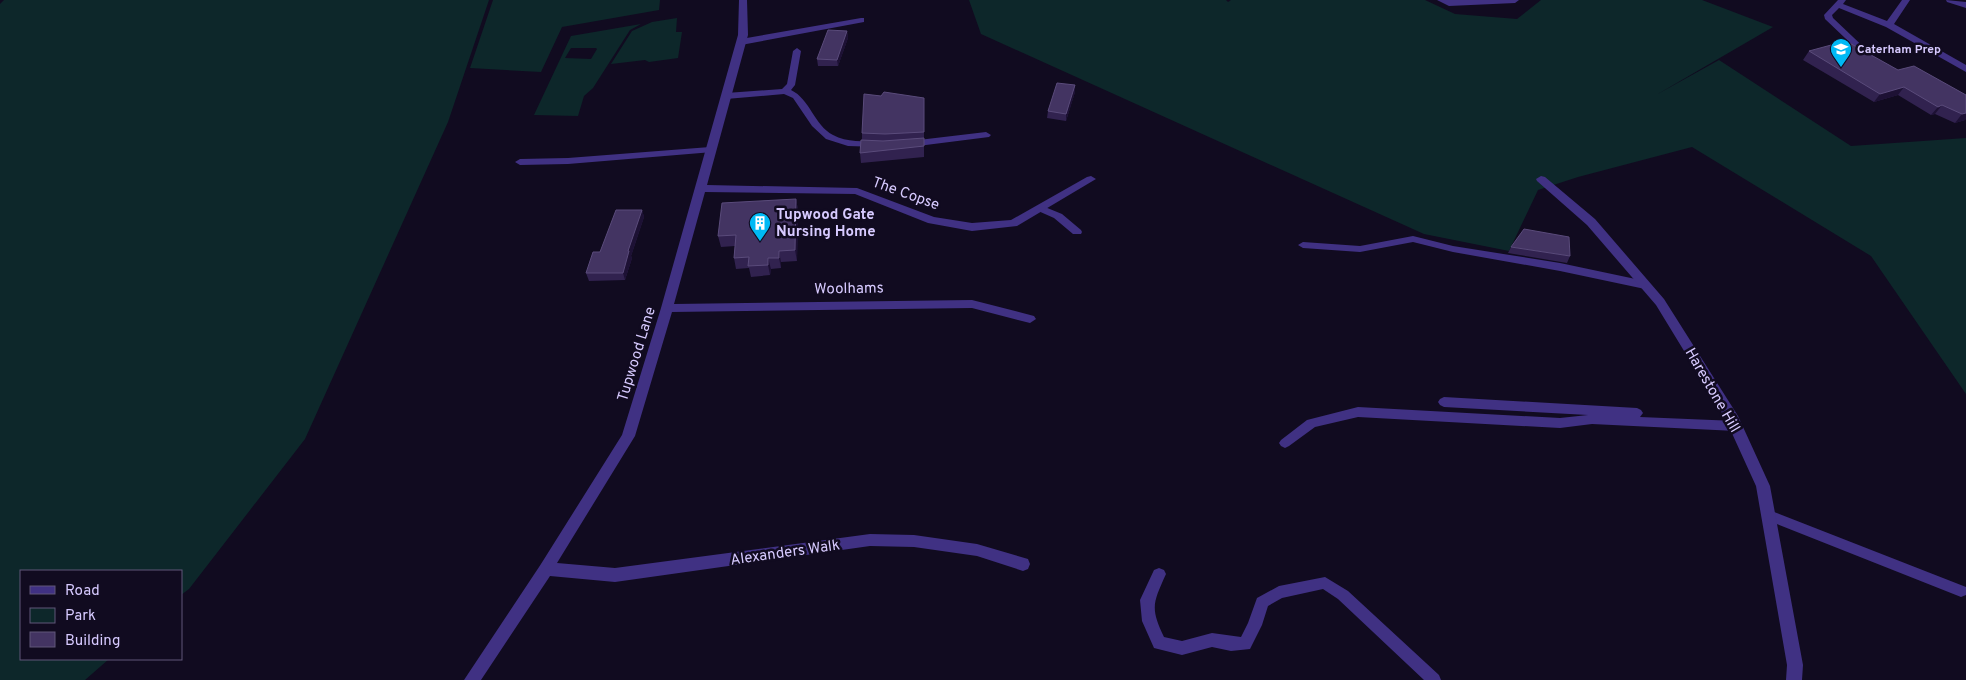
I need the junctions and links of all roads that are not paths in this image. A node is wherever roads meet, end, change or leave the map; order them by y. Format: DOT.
graph roads {
  1 [pos="743,0"];
  2 [pos="1441,0"];
  3 [pos="1515,0"];
  4 [pos="1906,0"];
  5 [pos="1950,0"];
  6 [pos="1840,3"];
  7 [pos="1966,5"];
  8 [pos="861,20"];
  9 [pos="1889,25"];
  10 [pos="742,42"];
  11 [pos="797,51"];
  12 [pos="1868,55"];
  13 [pos="1966,69"];
  14 [pos="785,92"];
  15 [pos="726,96"];
  16 [pos="986,135"];
  17 [pos="710,150"];
  18 [pos="520,162"];
  19 [pos="1541,179"];
  20 [pos="1090,180"];
  21 [pos="700,188"];
  22 [pos="1040,208"];
  23 [pos="1077,232"];
  24 [pos="1303,245"];
  25 [pos="1646,285"];
  26 [pos="667,308"];
  27 [pos="1030,319"];
  28 [pos="1444,402"];
  29 [pos="1735,423"];
  30 [pos="1285,443"];
  31 [pos="1769,515"];
  32 [pos="1023,564"];
  33 [pos="546,569"];
  34 [pos="1159,574"];
  35 [pos="1961,591"];
  36 [pos="472,680"];
  37 [pos="1434,680"];
  38 [pos="1794,680"];
  1 -- 10 [label="street, Tupwood Lane"];
  2 -- 3 [label="street"];
  4 -- 9 [label="lane"];
  5 -- 7 [label="street"];
  6 -- 9 [label="lane"];
  6 -- 12 [label="lane"];
  8 -- 10 [label="lane"];
  9 -- 13 [label="lane"];
  10 -- 15 [label="street, Tupwood Lane"];
  11 -- 14 [label="lane"];
  14 -- 15 [label="lane"];
  14 -- 16 [label="lane"];
  15 -- 17 [label="street, Tupwood Lane"];
  17 -- 18 [label="lane"];
  17 -- 21 [label="street, Tupwood Lane"];
  19 -- 25 [label="street, Harestone Hill"];
  20 -- 22 [label="street, The Copse"];
  21 -- 22 [label="street, The Copse"];
  21 -- 26 [label="street, Tupwood Lane"];
  22 -- 23 [label="lane"];
  24 -- 25 [label="lane"];
  25 -- 29 [label="street, Harestone Hill"];
  26 -- 27 [label="street, Woolhams"];
  26 -- 33 [label="street, Tupwood Lane"];
  28 -- 29 [label="lane"];
  29 -- 30 [label="lane"];
  29 -- 31 [label="street, Harestone Hill"];
  31 -- 35 [label="lane"];
  31 -- 38 [label="street, Harestone Hill"];
  32 -- 33 [label="street, Alexanders Walk"];
  33 -- 36 [label="street, Tupwood Lane"];
  34 -- 37 [label="lane"];
}
